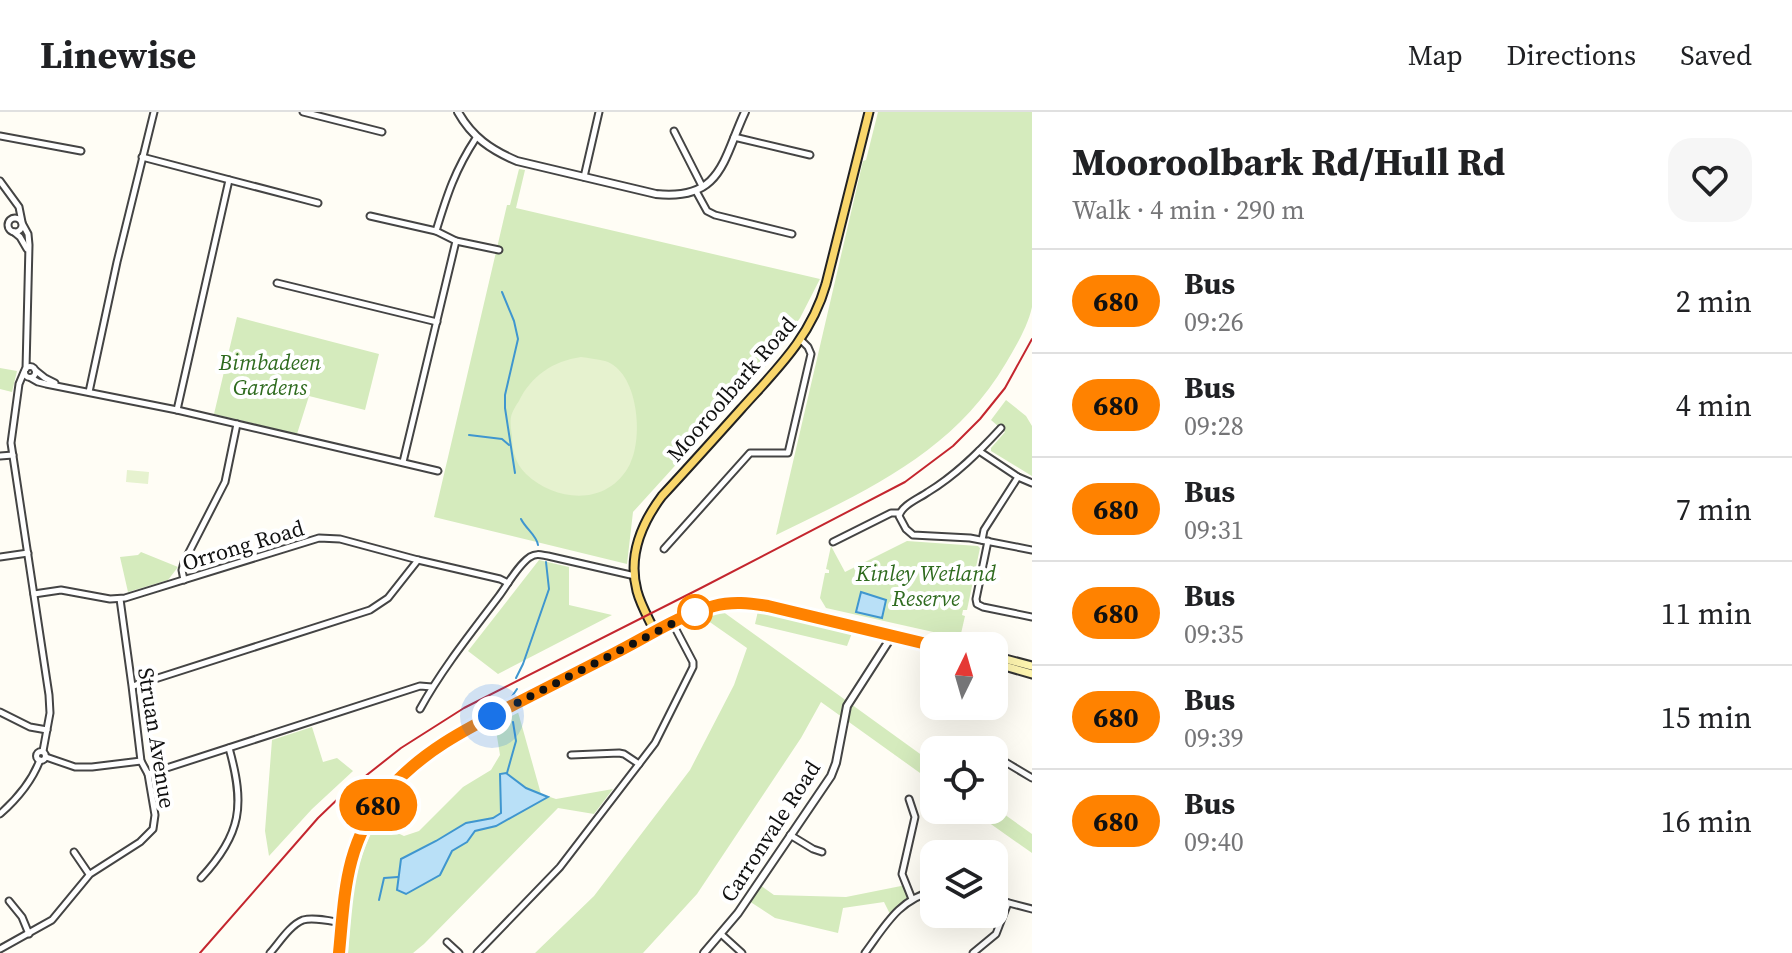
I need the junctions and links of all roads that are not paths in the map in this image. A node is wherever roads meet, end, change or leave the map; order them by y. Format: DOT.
graph roads {
  1 [pos="154,112"];
  2 [pos="307,112"];
  3 [pos="458,112"];
  4 [pos="599,112"];
  5 [pos="745,112"];
  6 [pos="869,112"];
  7 [pos="674,131"];
  8 [pos="382,132"];
  9 [pos="0,136"];
  10 [pos="734,137"];
  11 [pos="476,138"];
  12 [pos="81,151"];
  13 [pos="810,155"];
  14 [pos="142,157"];
  15 [pos="584,177"];
  16 [pos="229,180"];
  17 [pos="0,181"];
  18 [pos="699,188"];
  19 [pos="14,199"];
  20 [pos="318,203"];
  21 [pos="370,216"];
  22 [pos="11,220"];
  23 [pos="22,222"];
  24 [pos="0,226"];
  25 [pos="11,230"];
  26 [pos="436,231"];
  27 [pos="792,234"];
  28 [pos="456,241"];
  29 [pos="499,250"];
  30 [pos="28,254"];
  31 [pos="277,283"];
  32 [pos="437,322"];
  33 [pos="801,340"];
  34 [pos="27,345"];
  35 [pos="34,369"];
  36 [pos="25,370"];
  37 [pos="31,378"];
  38 [pos="64,387"];
  39 [pos="89,392"];
  40 [pos="19,396"];
  41 [pos="177,410"];
  42 [pos="237,424"];
  43 [pos="1001,428"];
  44 [pos="979,451"];
  45 [pos="13,455"];
  46 [pos="0,456"];
  47 [pos="403,462"];
  48 [pos="438,471"];
  49 [pos="1018,477"];
  50 [pos="1032,483"];
  51 [pos="899,513"];
  52 [pos="985,540"];
  53 [pos="833,542"];
  54 [pos="664,549"];
  55 [pos="1032,550"];
  56 [pos="28,553"];
  57 [pos="0,557"];
  58 [pos="418,560"];
  59 [pos="635,576"];
  60 [pos="184,580"];
  61 [pos="508,583"];
  62 [pos="34,594"];
  63 [pos="120,599"];
  64 [pos="1032,617"];
  65 [pos="673,623"];
  66 [pos="655,632"];
  67 [pos="892,636"];
  68 [pos="920,643"];
  69 [pos="1008,660"];
  70 [pos="1032,666"];
  71 [pos="1008,667"];
  72 [pos="1032,674"];
  73 [pos="132,686"];
  74 [pos="432,687"];
  75 [pos="419,711"];
  76 [pos="0,712"];
  77 [pos="47,730"];
  78 [pos="229,748"];
  79 [pos="571,755"];
  80 [pos="43,756"];
  81 [pos="141,761"];
  82 [pos="639,764"];
  83 [pos="1008,764"];
  84 [pos="148,774"];
  85 [pos="1032,778"];
  86 [pos="909,799"];
  87 [pos="0,814"];
  88 [pos="790,835"];
  89 [pos="74,852"];
  90 [pos="822,852"];
  91 [pos="90,874"];
  92 [pos="201,878"];
  93 [pos="920,896"];
  94 [pos="912,899"];
  95 [pos="9,901"];
  96 [pos="1008,903"];
  97 [pos="1032,909"];
  98 [pos="342,923"];
  99 [pos="998,928"];
  100 [pos="29,934"];
  101 [pos="721,934"];
  102 [pos="447,942"];
  103 [pos="0,949"];
  104 [pos="270,953"];
  105 [pos="339,953"];
  106 [pos="459,953"];
  107 [pos="477,953"];
  108 [pos="704,953"];
  109 [pos="742,953"];
  110 [pos="865,953"];
  111 [pos="973,953"];
  1 -- 14 [label="street"];
  2 -- 8 [label="street"];
  3 -- 11 [label="street"];
  4 -- 15 [label="street"];
  5 -- 10 [label="street"];
  6 -- 33 [label="main road, Mooroolbark Road"];
  7 -- 18 [label="street"];
  9 -- 12 [label="street"];
  10 -- 13 [label="street"];
  10 -- 18 [label="street"];
  11 -- 15 [label="street"];
  11 -- 26 [label="street"];
  14 -- 16 [label="street"];
  14 -- 39 [label="street"];
  15 -- 18 [label="street"];
  16 -- 20 [label="street"];
  16 -- 41 [label="street"];
  17 -- 19 [label="street"];
  18 -- 27 [label="street"];
  19 -- 22 [label="street"];
  19 -- 23 [label="street"];
  21 -- 26 [label="street"];
  22 -- 23 [label="street"];
  22 -- 24 [label="street"];
  22 -- 25 [label="street"];
  23 -- 25 [label="street"];
  23 -- 30 [label="street"];
  24 -- 25 [label="street"];
  25 -- 30 [label="street"];
  26 -- 28 [label="street"];
  28 -- 29 [label="street"];
  28 -- 32 [label="street"];
  30 -- 34 [label="street"];
  31 -- 32 [label="street"];
  32 -- 47 [label="street"];
  33 -- 54 [label="street"];
  33 -- 59 [label="main road, Mooroolbark Road"];
  34 -- 35 [label="street"];
  34 -- 36 [label="street"];
  35 -- 36 [label="street"];
  35 -- 37 [label="street"];
  35 -- 38 [label="street"];
  36 -- 37 [label="street"];
  36 -- 40 [label="street"];
  37 -- 38 [label="street"];
  37 -- 40 [label="street"];
  38 -- 39 [label="street"];
  39 -- 41 [label="street"];
  40 -- 45 [label="street"];
  41 -- 42 [label="street"];
  42 -- 47 [label="street"];
  42 -- 60 [label="street"];
  43 -- 44 [label="street"];
  44 -- 49 [label="street"];
  44 -- 51 [label="street"];
  45 -- 46 [label="street"];
  45 -- 56 [label="street"];
  47 -- 48 [label="street"];
  49 -- 50 [label="street"];
  49 -- 52 [label="street"];
  51 -- 52 [label="street"];
  51 -- 53 [label="street"];
  52 -- 55 [label="street"];
  52 -- 64 [label="street"];
  56 -- 57 [label="street"];
  56 -- 62 [label="street"];
  58 -- 60 [label="street, Orrong Road"];
  58 -- 61 [label="street, Orrong Road"];
  58 -- 73 [label="street"];
  59 -- 61 [label="street"];
  59 -- 66 [label="main road, Mooroolbark Road"];
  60 -- 63 [label="street, Orrong Road"];
  61 -- 74 [label="street"];
  62 -- 63 [label="street, Orrong Road"];
  62 -- 77 [label="street"];
  63 -- 73 [label="street, Struan Avenue"];
  65 -- 66 [label="main road"];
  65 -- 67 [label="main road"];
  65 -- 82 [label="street"];
  66 -- 98 [label="main road"];
  67 -- 68 [label="main road"];
  67 -- 88 [label="street, Carronvale Road"];
  69 -- 70 [label="main road"];
  71 -- 72 [label="main road"];
  73 -- 81 [label="street, Struan Avenue"];
  74 -- 75 [label="street"];
  74 -- 78 [label="street"];
  76 -- 77 [label="street"];
  77 -- 80 [label="street"];
  78 -- 84 [label="street"];
  78 -- 92 [label="street"];
  79 -- 82 [label="street"];
  80 -- 81 [label="street"];
  80 -- 87 [label="street"];
  81 -- 84 [label="street, Struan Avenue"];
  82 -- 107 [label="street"];
  83 -- 85 [label="street"];
  84 -- 91 [label="street, Struan Avenue"];
  86 -- 94 [label="street"];
  88 -- 90 [label="street"];
  88 -- 101 [label="street, Carronvale Road"];
  89 -- 91 [label="street"];
  91 -- 100 [label="street, Struan Avenue"];
  93 -- 94 [label="street"];
  94 -- 110 [label="street"];
  95 -- 100 [label="street"];
  96 -- 97 [label="street"];
  98 -- 104 [label="street"];
  98 -- 105 [label="main road"];
  99 -- 111 [label="street"];
  100 -- 103 [label="street, Struan Avenue"];
  101 -- 108 [label="street, Carronvale Road"];
  101 -- 109 [label="street"];
  102 -- 106 [label="street"];
}
